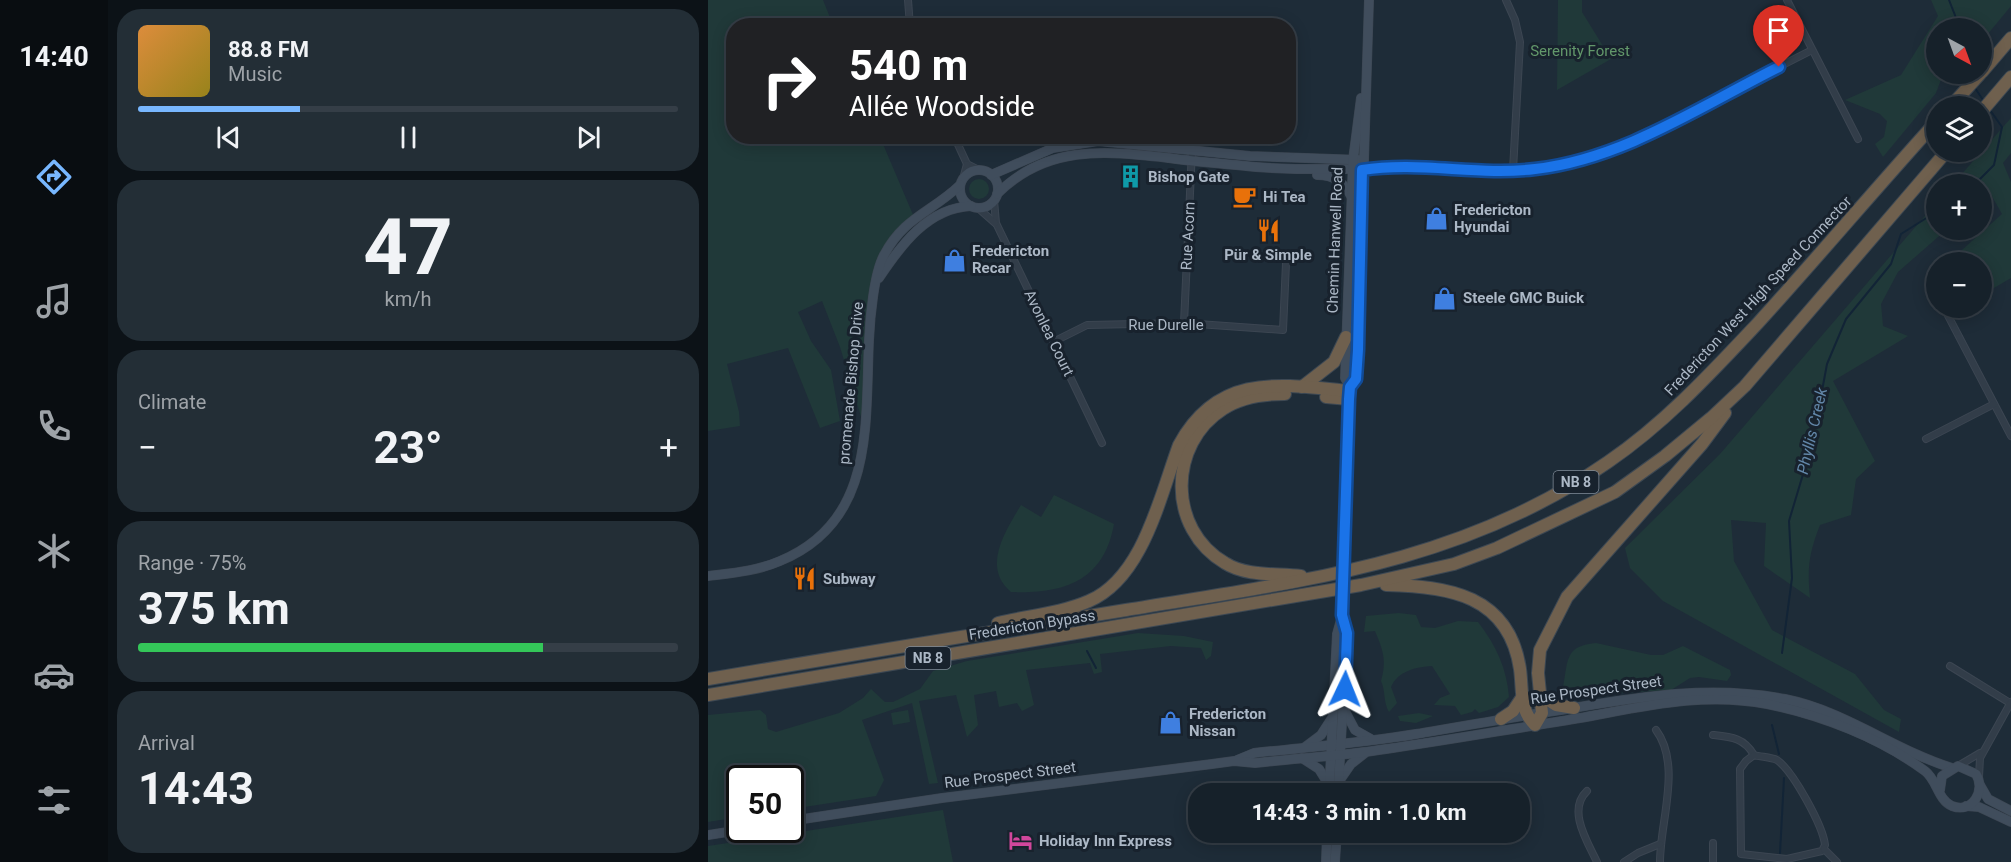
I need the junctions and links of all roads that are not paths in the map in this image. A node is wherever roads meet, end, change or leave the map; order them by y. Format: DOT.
graph roads {
  1 [pos="908,0"];
  2 [pos="1369,0"];
  3 [pos="1506,0"];
  4 [pos="1787,0"];
  5 [pos="909,18"];
  6 [pos="2011,38"];
  7 [pos="1812,50"];
  8 [pos="1992,60"];
  9 [pos="2011,77"];
  10 [pos="1971,84"];
  11 [pos="1364,94"];
  12 [pos="1960,96"];
  13 [pos="1992,99"];
  14 [pos="1355,129"];
  15 [pos="1926,133"];
  16 [pos="1858,139"];
  17 [pos="958,144"];
  18 [pos="1074,144"];
  19 [pos="1111,144"];
  20 [pos="1192,150"];
  21 [pos="1335,159"];
  22 [pos="1192,161"];
  23 [pos="1937,162"];
  24 [pos="967,164"];
  25 [pos="1357,165"];
  26 [pos="1265,168"];
  27 [pos="979,170"];
  28 [pos="1513,170"];
  29 [pos="991,175"];
  30 [pos="962,182"];
  31 [pos="996,197"];
  32 [pos="1352,198"];
  33 [pos="974,207"];
  34 [pos="996,223"];
  35 [pos="1286,263"];
  36 [pos="878,280"];
  37 [pos="1949,318"];
  38 [pos="1184,323"];
  39 [pos="1346,337"];
  40 [pos="1053,342"];
  41 [pos="1745,386"];
  42 [pos="1302,387"];
  43 [pos="1349,393"];
  44 [pos="1994,404"];
  45 [pos="2011,436"];
  46 [pos="1926,439"];
  47 [pos="1102,443"];
  48 [pos="708,576"];
  49 [pos="1321,578"];
  50 [pos="1361,585"];
  51 [pos="1342,615"];
  52 [pos="895,646"];
  53 [pos="1950,666"];
  54 [pos="708,679"];
  55 [pos="1539,694"];
  56 [pos="708,695"];
  57 [pos="1523,696"];
  58 [pos="2011,702"];
  59 [pos="1344,707"];
  60 [pos="1574,708"];
  61 [pos="1542,713"];
  62 [pos="1526,715"];
  63 [pos="1333,716"];
  64 [pos="1501,719"];
  65 [pos="1535,725"];
  66 [pos="1656,730"];
  67 [pos="1713,735"];
  68 [pos="1374,739"];
  69 [pos="1984,748"];
  70 [pos="1336,749"];
  71 [pos="1368,752"];
  72 [pos="1303,753"];
  73 [pos="1754,755"];
  74 [pos="1955,767"];
  75 [pos="1980,782"];
  76 [pos="1330,783"];
  77 [pos="1333,783"];
  78 [pos="1336,783"];
  79 [pos="1940,790"];
  80 [pos="1587,791"];
  81 [pos="1966,806"];
  82 [pos="2011,811"];
  83 [pos="804,819"];
  84 [pos="2011,822"];
  85 [pos="726,832"];
  86 [pos="708,835"];
  87 [pos="1327,843"];
  88 [pos="1336,843"];
  89 [pos="1713,843"];
  90 [pos="1660,844"];
  91 [pos="1824,849"];
  92 [pos="1741,855"];
  93 [pos="1326,862"];
  94 [pos="1335,862"];
  95 [pos="1597,862"];
  96 [pos="1624,862"];
  97 [pos="1660,862"];
  98 [pos="1713,862"];
  99 [pos="1739,862"];
  100 [pos="1837,862"];
  1 -- 5 [label="street"];
  2 -- 11 [label="main road, Chemin Hanwell Road"];
  3 -- 28 [label="street"];
  4 -- 7 [label="street"];
  6 -- 8 [label="highway"];
  7 -- 16 [label="street"];
  7 -- 28 [label="street"];
  9 -- 13 [label="highway"];
  10 -- 12 [label="highway"];
  11 -- 14 [label="main road, Chemin Hanwell Road"];
  11 -- 25 [label="main road, Chemin Hanwell Road"];
  14 -- 21 [label="main road"];
  14 -- 25 [label="main road, Chemin Hanwell Road"];
  15 -- 49 [label="highway, Fredericton West High Speed Connector / NB 8"];
  17 -- 24 [label="street"];
  18 -- 29 [label="main road"];
  19 -- 20 [label="main road"];
  20 -- 21 [label="main road"];
  20 -- 22 [label="street, Rue Acorn"];
  21 -- 25 [label="main road"];
  22 -- 26 [label="main road"];
  22 -- 31 [label="main road"];
  22 -- 38 [label="street, Rue Acorn"];
  23 -- 41 [label="highway, NB 8"];
  24 -- 27 [label="street"];
  24 -- 30 [label="street"];
  25 -- 26 [label="main road"];
  25 -- 28 [label="street"];
  25 -- 32 [label="main road, Chemin Hanwell Road"];
  25 -- 43 [label="main road, Chemin Hanwell Road"];
  26 -- 32 [label="main road"];
  27 -- 29 [label="main road"];
  27 -- 30 [label="main road"];
  29 -- 31 [label="main road"];
  30 -- 33 [label="main road"];
  30 -- 36 [label="main road, promenade Bishop Drive"];
  31 -- 33 [label="main road"];
  31 -- 34 [label="street, Avonlea Court"];
  32 -- 39 [label="main road, Chemin Hanwell Road"];
  33 -- 34 [label="street, Avonlea Court"];
  33 -- 36 [label="main road"];
  34 -- 40 [label="street, Avonlea Court"];
  35 -- 38 [label="street, Rue Durelle"];
  36 -- 48 [label="main road, promenade Bishop Drive"];
  37 -- 44 [label="street"];
  38 -- 40 [label="street, Rue Durelle"];
  39 -- 42 [label="highway"];
  39 -- 43 [label="main road, Chemin Hanwell Road"];
  40 -- 47 [label="street, Avonlea Court"];
  41 -- 50 [label="highway, NB 8"];
  41 -- 55 [label="highway"];
  42 -- 43 [label="highway"];
  42 -- 52 [label="highway"];
  43 -- 49 [label="highway"];
  43 -- 51 [label="main road, Chemin Hanwell Road, bridge"];
  44 -- 45 [label="street"];
  44 -- 46 [label="street"];
  49 -- 52 [label="highway, Fredericton Bypass / NB 8"];
  50 -- 56 [label="highway, Fredericton Bypass / NB 8"];
  50 -- 57 [label="highway"];
  51 -- 59 [label="main road, Chemin Hanwell Road"];
  51 -- 63 [label="main road, Chemin Hanwell Road"];
  52 -- 54 [label="highway, Fredericton Bypass / NB 8"];
  53 -- 58 [label="street"];
  55 -- 60 [label="highway"];
  55 -- 61 [label="highway"];
  57 -- 62 [label="highway"];
  57 -- 64 [label="highway"];
  58 -- 69 [label="street"];
  59 -- 68 [label="main road"];
  59 -- 70 [label="main road, Chemin Hanwell Road"];
  60 -- 61 [label="main road, Rue Prospect Street"];
  60 -- 74 [label="main road, Rue Prospect Street"];
  61 -- 62 [label="main road, Rue Prospect Street"];
  61 -- 65 [label="highway"];
  62 -- 64 [label="main road, Rue Prospect Street"];
  62 -- 65 [label="highway"];
  63 -- 70 [label="main road, Chemin Hanwell Road"];
  63 -- 72 [label="main road"];
  64 -- 68 [label="main road, Rue Prospect Street"];
  65 -- 71 [label="main road, Rue Prospect Street"];
  65 -- 79 [label="main road, Rue Prospect Street"];
  66 -- 90 [label="street"];
  67 -- 73 [label="street"];
  68 -- 70 [label="main road, Rue Prospect Street"];
  69 -- 74 [label="street"];
  69 -- 75 [label="street"];
  70 -- 71 [label="main road, Rue Prospect Street"];
  70 -- 72 [label="main road, Rue Prospect Street"];
  70 -- 77 [label="main road, Chemin Hanwell Road"];
  71 -- 78 [label="main road"];
  72 -- 76 [label="main road"];
  72 -- 83 [label="main road, Rue Prospect Street"];
  73 -- 91 [label="street"];
  73 -- 92 [label="street"];
  74 -- 75 [label="main road, Rue Prospect Street"];
  74 -- 79 [label="main road"];
  75 -- 81 [label="main road"];
  75 -- 82 [label="main road, Rue Prospect Street"];
  79 -- 81 [label="main road, Rue Prospect Street"];
  80 -- 95 [label="street"];
  81 -- 84 [label="main road, Rue Prospect Street"];
  85 -- 86 [label="main road"];
  87 -- 93 [label="main road"];
  88 -- 94 [label="main road"];
  89 -- 98 [label="street"];
  90 -- 96 [label="street"];
  90 -- 97 [label="street"];
  91 -- 92 [label="street"];
  91 -- 100 [label="street"];
  92 -- 99 [label="street"];
}
